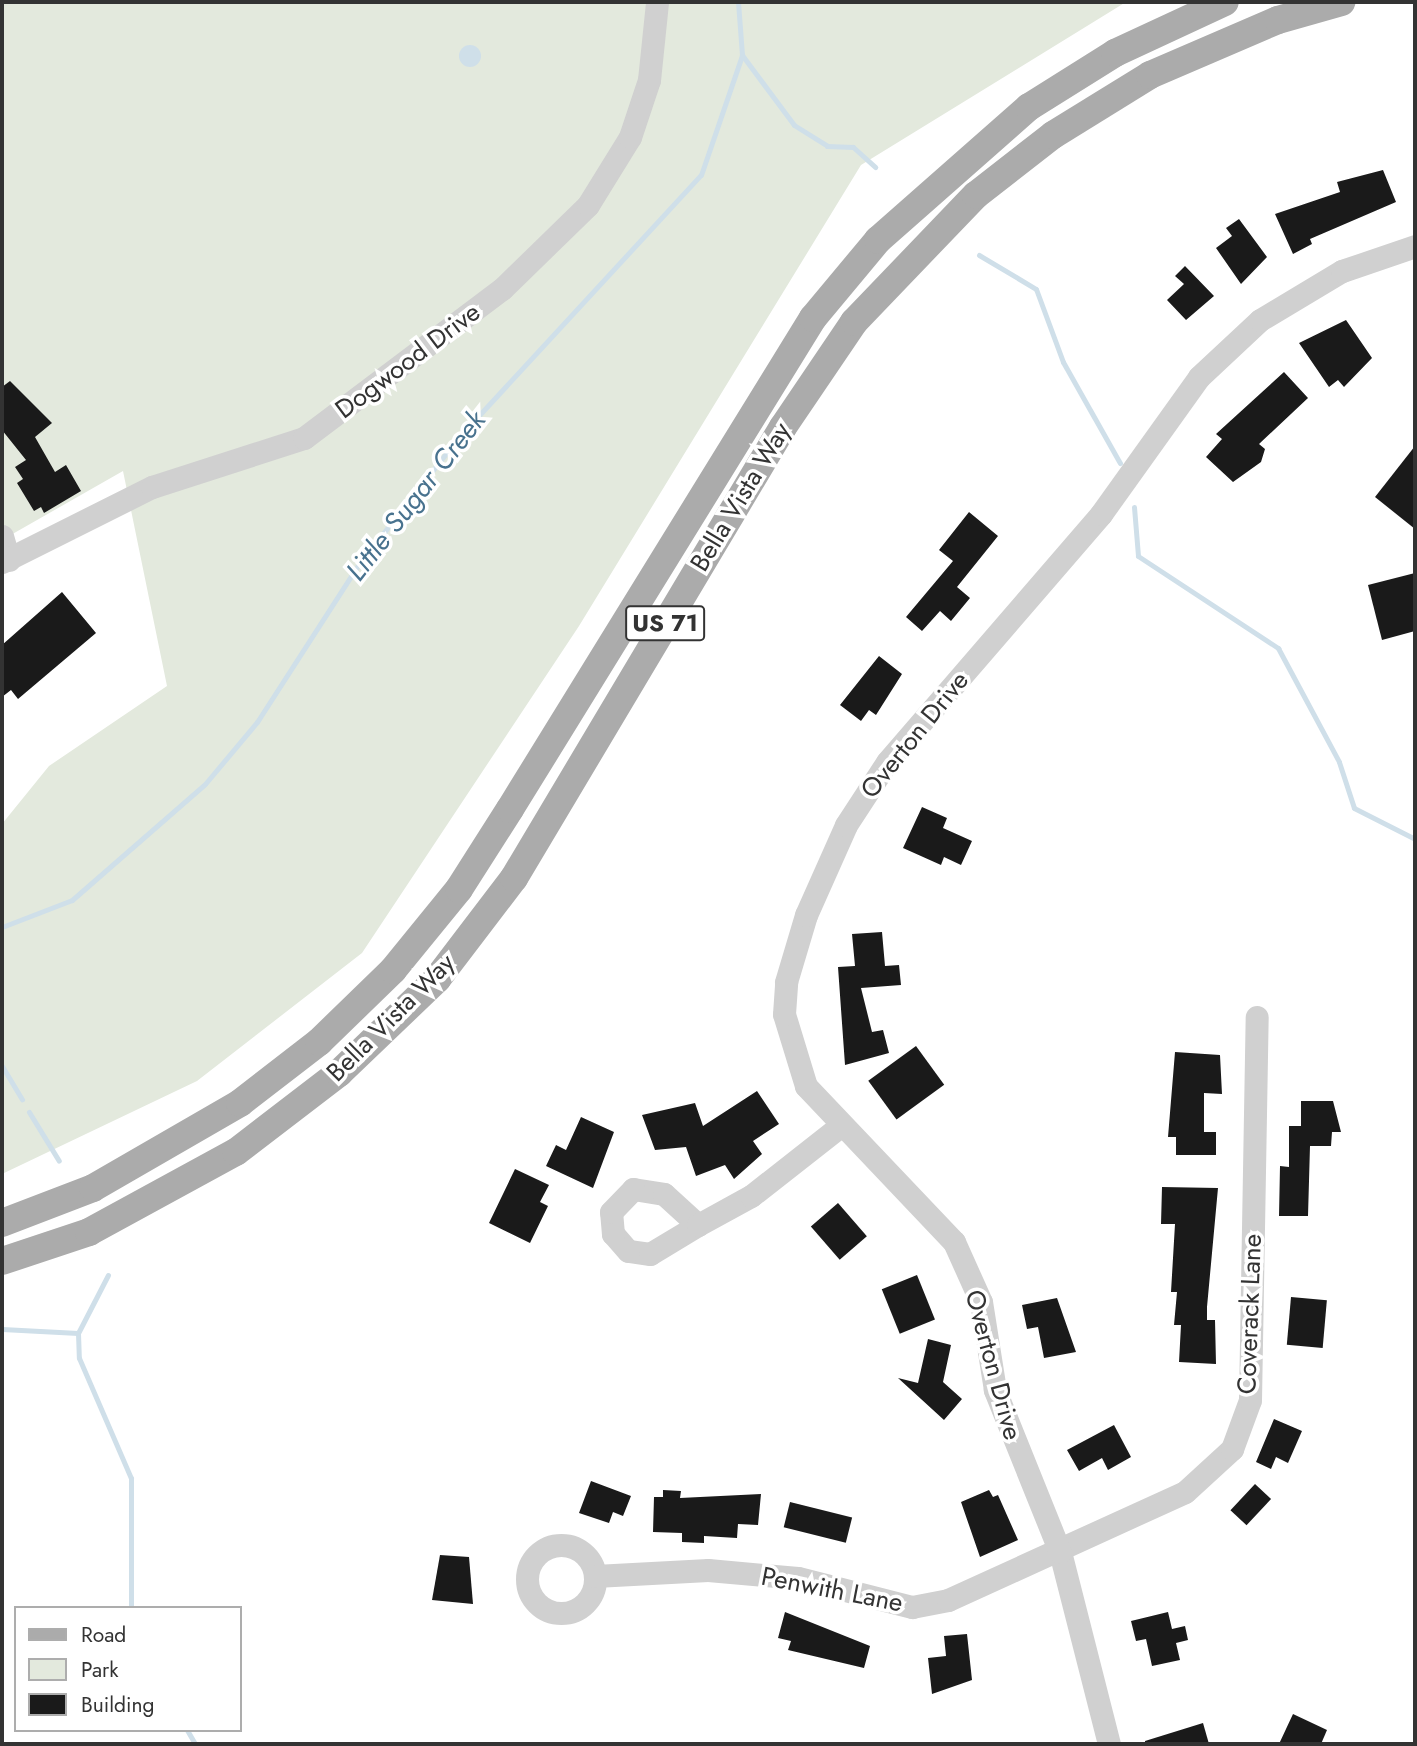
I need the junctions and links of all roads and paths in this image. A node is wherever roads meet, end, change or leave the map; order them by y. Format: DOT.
graph roads {
  1 [pos="657,2"];
  2 [pos="1225,2"];
  3 [pos="1341,2"];
  4 [pos="1415,246"];
  5 [pos="2,536"];
  6 [pos="6,561"];
  7 [pos="1257,1017"];
  8 [pos="839,1127"];
  9 [pos="2,1223"];
  10 [pos="698,1225"];
  11 [pos="89,1232"];
  12 [pos="2,1261"];
  13 [pos="2,1282"];
  14 [pos="1060,1552"];
  15 [pos="595,1576"];
  16 [pos="1109,1744"];
  1 -- 6 [label="street, Dogwood Drive"];
  2 -- 9 [label="main road, Bella Vista Way / US 71"];
  3 -- 11 [label="main road, Bella Vista Way / US 71"];
  4 -- 8 [label="street, Overton Drive"];
  5 -- 6 [label="street"];
  7 -- 14 [label="street, Coverack Lane"];
  8 -- 10 [label="street"];
  8 -- 14 [label="street, Overton Drive"];
  11 -- 12 [label="main road, Bella Vista Way / US 71"];
  11 -- 13 [label="main road"];
  14 -- 15 [label="street, Penwith Lane"];
  14 -- 16 [label="street, Overton Drive"];
}
